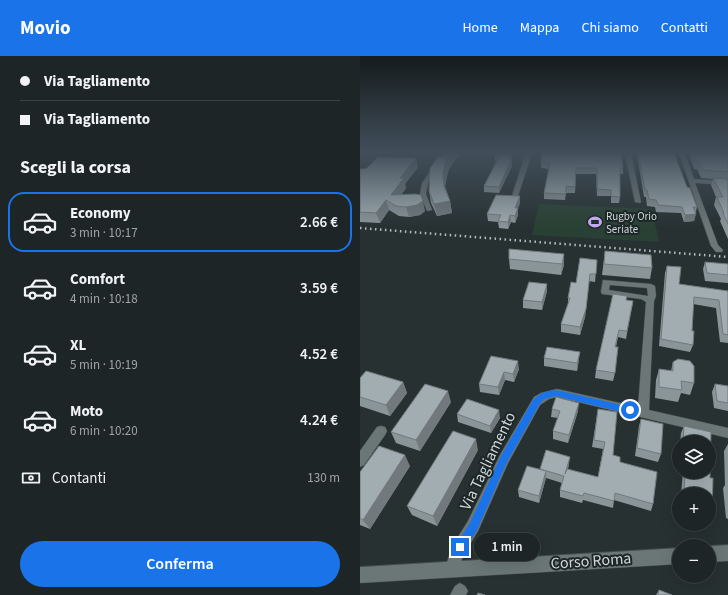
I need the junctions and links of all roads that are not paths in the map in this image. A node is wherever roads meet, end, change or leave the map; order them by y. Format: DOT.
graph roads {
  1 [pos="428,178"];
  2 [pos="521,178"];
  3 [pos="633,178"];
  4 [pos="691,178"];
  5 [pos="692,181"];
  6 [pos="728,183"];
  7 [pos="515,196"];
  8 [pos="638,202"];
  9 [pos="429,210"];
  10 [pos="728,247"];
  11 [pos="650,301"];
  12 [pos="643,413"];
  13 [pos="381,431"];
  14 [pos="728,433"];
  15 [pos="360,461"];
  16 [pos="728,553"];
  17 [pos="716,554"];
  18 [pos="672,556"];
  19 [pos="452,570"];
  20 [pos="360,574"];
  1 -- 9 [label="street"];
  2 -- 7 [label="street"];
  3 -- 8 [label="street"];
  4 -- 5 [label="street"];
  5 -- 6 [label="street"];
  5 -- 10 [label="street"];
  11 -- 11 [label="street"];
  11 -- 12 [label="street"];
  12 -- 14 [label="street, Via Tagliamento"];
  12 -- 19 [label="street, Via Tagliamento"];
  13 -- 15 [label="street"];
  16 -- 17 [label="street"];
  18 -- 19 [label="street, Corso Roma"];
  19 -- 20 [label="street, Corso Roma"];
}
